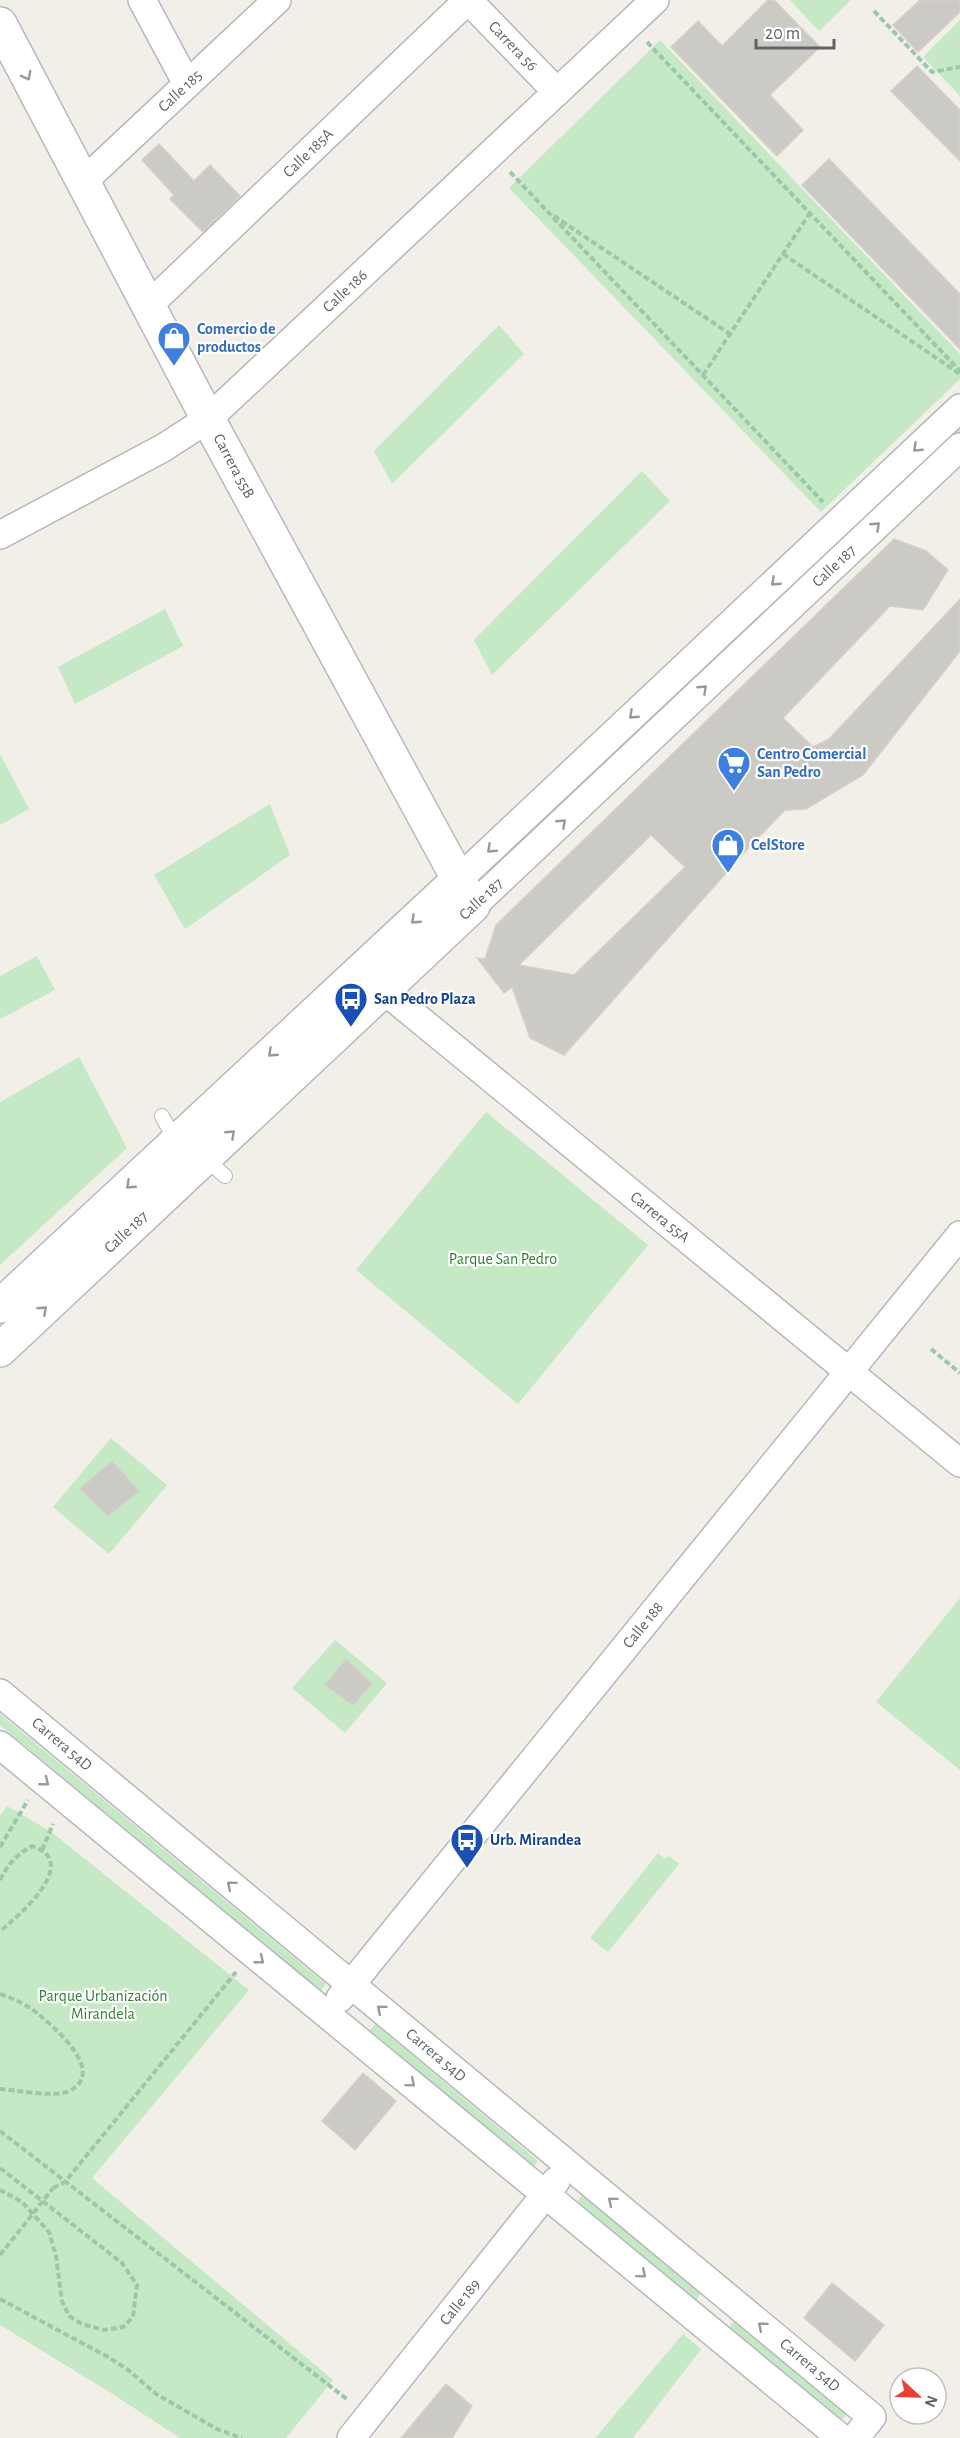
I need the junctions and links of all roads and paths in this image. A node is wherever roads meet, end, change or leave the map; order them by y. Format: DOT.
graph roads {
  1 [pos="142,0"];
  2 [pos="468,0"];
  3 [pos="655,0"];
  4 [pos="270,3"];
  5 [pos="874,11"];
  6 [pos="0,24"];
  7 [pos="642,37"];
  8 [pos="960,67"];
  9 [pos="187,84"];
  10 [pos="557,92"];
  11 [pos="506,167"];
  12 [pos="83,182"];
  13 [pos="548,212"];
  14 [pos="810,213"];
  15 [pos="783,254"];
  16 [pos="148,306"];
  17 [pos="730,334"];
  18 [pos="960,372"];
  19 [pos="703,375"];
  20 [pos="960,408"];
  21 [pos="208,419"];
  22 [pos="960,447"];
  23 [pos="831,510"];
  24 [pos="0,535"];
  25 [pos="466,893"];
  26 [pos="372,980"];
  27 [pos="960,1236"];
  28 [pos="0,1306"];
  29 [pos="932,1349"];
  30 [pos="0,1350"];
  31 [pos="849,1372"];
  32 [pos="960,1373"];
  33 [pos="960,1463"];
  34 [pos="0,1693"];
  35 [pos="0,1745"];
  36 [pos="41,1779"];
  37 [pos="0,1847"];
  38 [pos="0,1880"];
  39 [pos="0,1931"];
  40 [pos="252,1953"];
  41 [pos="351,1984"];
  42 [pos="0,1994"];
  43 [pos="327,2014"];
  44 [pos="0,2089"];
  45 [pos="0,2131"];
  46 [pos="569,2166"];
  47 [pos="0,2168"];
  48 [pos="65,2182"];
  49 [pos="0,2190"];
  50 [pos="546,2195"];
  51 [pos="0,2255"];
  52 [pos="730,2299"];
  53 [pos="0,2300"];
  54 [pos="706,2327"];
  55 [pos="369,2415"];
  56 [pos="242,2438"];
  57 [pos="351,2438"];
  58 [pos="841,2438"];
  59 [pos="855,2438"];
  1 -- 9 [label="street"];
  2 -- 10 [label="street, Carrera 56"];
  2 -- 16 [label="street, Calle 185A"];
  3 -- 10 [label="street, Calle 186"];
  4 -- 9 [label="street, Calle 185"];
  5 -- 8 [label="path"];
  6 -- 12 [label="street, Carrera 55B, one-way"];
  7 -- 14 [label="path"];
  9 -- 12 [label="street, Calle 185"];
  10 -- 21 [label="street, Calle 186"];
  11 -- 13 [label="path"];
  12 -- 16 [label="street, Carrera 55B"];
  13 -- 17 [label="path"];
  13 -- 19 [label="path"];
  14 -- 15 [label="path"];
  14 -- 18 [label="path"];
  15 -- 17 [label="path"];
  15 -- 18 [label="path"];
  16 -- 21 [label="street, Carrera 55B"];
  17 -- 19 [label="path"];
  19 -- 23 [label="path"];
  20 -- 25 [label="street, Calle 187, one-way"];
  21 -- 24 [label="street, Calle 186"];
  21 -- 25 [label="street, Carrera 55B"];
  25 -- 22 [label="street, Calle 187, one-way"];
  25 -- 26 [label="street, Calle 187"];
  26 -- 28 [label="street, Calle 187, one-way"];
  30 -- 26 [label="street, Calle 187, one-way"];
  26 -- 31 [label="street, Carrera 55A"];
  27 -- 31 [label="street, Calle 188"];
  29 -- 32 [label="path"];
  31 -- 33 [label="street, Carrera 55A"];
  31 -- 41 [label="street, Calle 188"];
  41 -- 34 [label="street, Carrera 54D, one-way"];
  35 -- 36 [label="street"];
  36 -- 37 [label="path"];
  36 -- 40 [label="street, one-way"];
  38 -- 39 [label="path"];
  40 -- 43 [label="street, one-way"];
  40 -- 48 [label="path"];
  41 -- 43 [label="street, Calle 188"];
  46 -- 41 [label="street, Carrera 54D, one-way"];
  42 -- 44 [label="path"];
  43 -- 50 [label="street, one-way"];
  45 -- 48 [label="path"];
  46 -- 50 [label="street, Calle 189"];
  52 -- 46 [label="street, Carrera 54D, one-way"];
  47 -- 49 [label="path"];
  48 -- 51 [label="path, bridge"];
  48 -- 55 [label="path"];
  50 -- 54 [label="street, one-way"];
  50 -- 55 [label="street, Calle 189"];
  52 -- 54 [label="street"];
  59 -- 52 [label="street, Carrera 54D, one-way"];
  53 -- 56 [label="path"];
  54 -- 58 [label="street"];
  55 -- 57 [label="street, Calle 189"];
}
